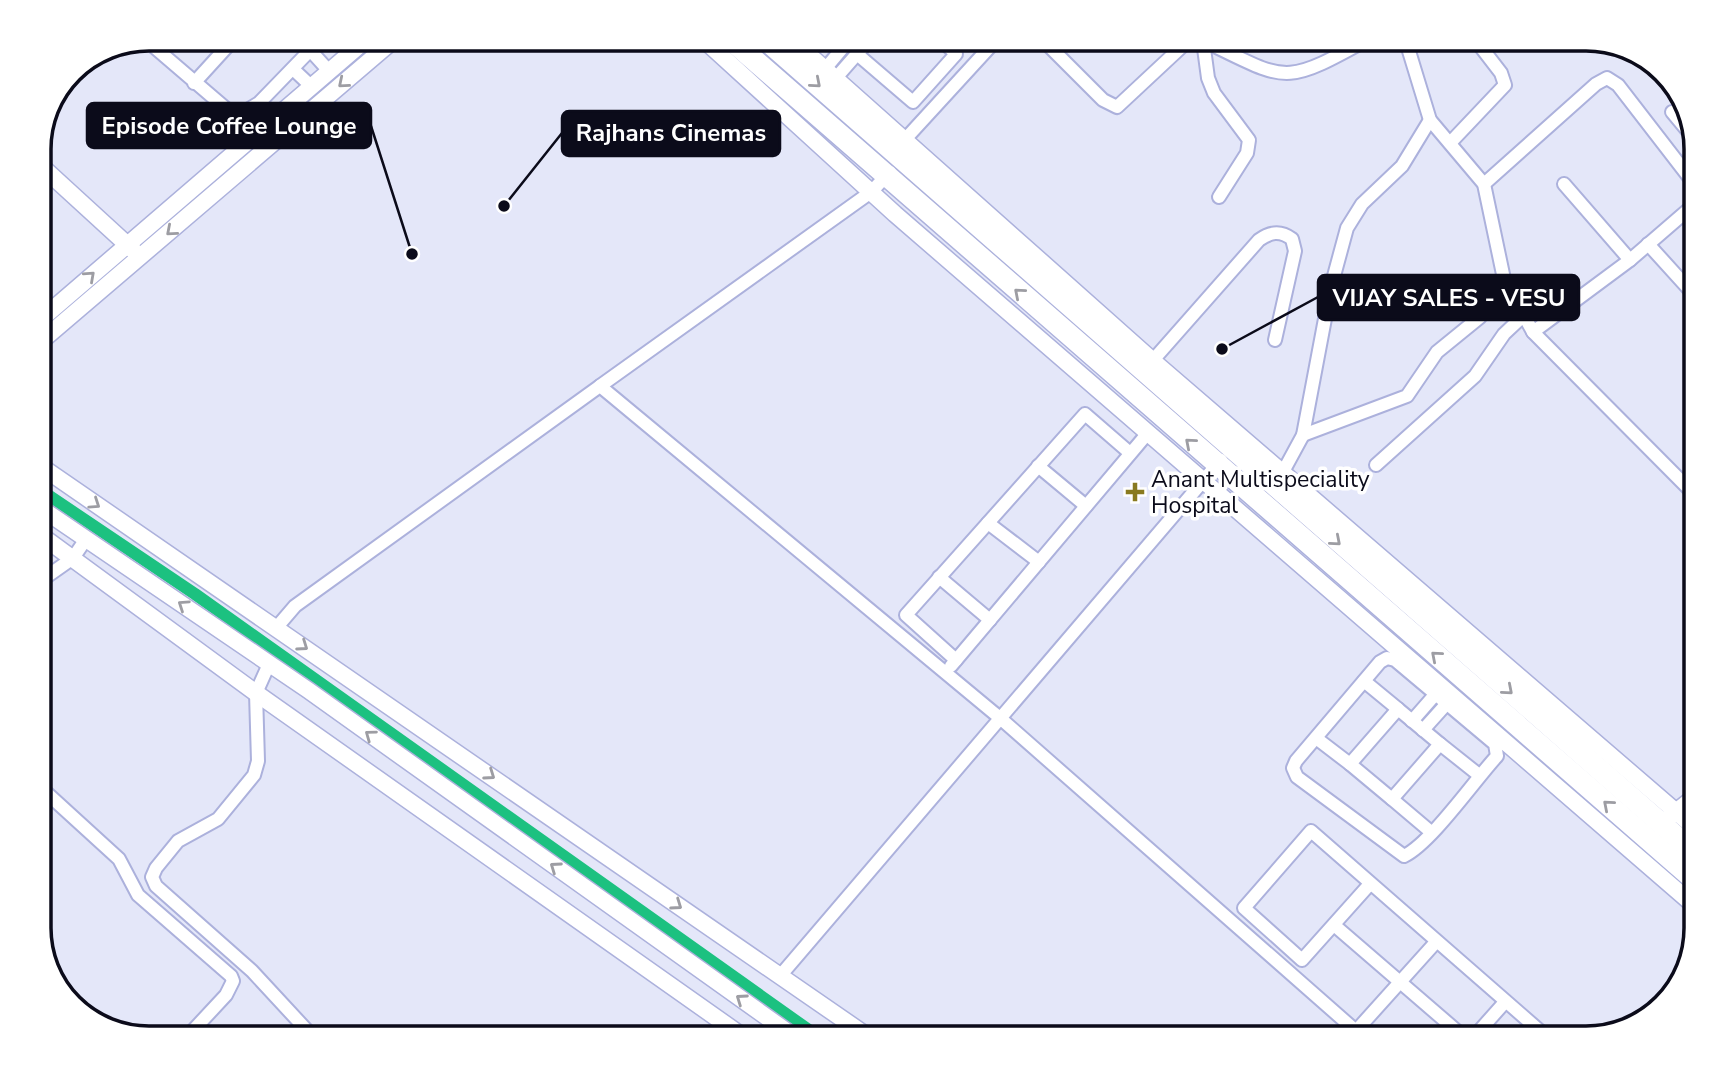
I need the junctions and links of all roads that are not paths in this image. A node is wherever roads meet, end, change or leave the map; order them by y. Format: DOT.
graph roads {
  1 [pos="158,51"];
  2 [pos="223,51"];
  3 [pos="309,51"];
  4 [pos="311,51"];
  5 [pos="353,51"];
  6 [pos="381,51"];
  7 [pos="716,51"];
  8 [pos="744,51"];
  9 [pos="780,51"];
  10 [pos="804,51"];
  11 [pos="843,51"];
  12 [pos="860,51"];
  13 [pos="953,51"];
  14 [pos="987,51"];
  15 [pos="1054,51"];
  16 [pos="1183,51"];
  17 [pos="1201,51"];
  18 [pos="1223,51"];
  19 [pos="1347,51"];
  20 [pos="1409,51"];
  21 [pos="1484,51"];
  22 [pos="858,54"];
  23 [pos="293,68"];
  24 [pos="329,71"];
  25 [pos="830,74"];
  26 [pos="194,83"];
  27 [pos="311,86"];
  28 [pos="1672,112"];
  29 [pos="1430,120"];
  30 [pos="1680,122"];
  31 [pos="1450,143"];
  32 [pos="900,150"];
  33 [pos="1684,170"];
  34 [pos="51,175"];
  35 [pos="886,176"];
  36 [pos="1484,184"];
  37 [pos="1564,184"];
  38 [pos="871,192"];
  39 [pos="1219,197"];
  40 [pos="1684,213"];
  41 [pos="127,244"];
  42 [pos="1648,244"];
  43 [pos="141,257"];
  44 [pos="1629,260"];
  45 [pos="1504,279"];
  46 [pos="1684,284"];
  47 [pos="51,310"];
  48 [pos="1522,317"];
  49 [pos="1533,332"];
  50 [pos="51,333"];
  51 [pos="1275,340"];
  52 [pos="1148,367"];
  53 [pos="600,386"];
  54 [pos="1147,434"];
  55 [pos="1303,435"];
  56 [pos="1231,449"];
  57 [pos="1130,453"];
  58 [pos="1376,465"];
  59 [pos="1038,466"];
  60 [pos="51,473"];
  61 [pos="1210,474"];
  62 [pos="1279,480"];
  63 [pos="1684,484"];
  64 [pos="1086,506"];
  65 [pos="51,515"];
  66 [pos="988,523"];
  67 [pos="86,539"];
  68 [pos="51,542"];
  69 [pos="73,558"];
  70 [pos="1039,562"];
  71 [pos="51,574"];
  72 [pos="939,577"];
  73 [pos="990,620"];
  74 [pos="277,627"];
  75 [pos="956,660"];
  76 [pos="269,664"];
  77 [pos="945,673"];
  78 [pos="1364,681"];
  79 [pos="256,692"];
  80 [pos="1444,696"];
  81 [pos="1398,709"];
  82 [pos="1000,718"];
  83 [pos="1412,721"];
  84 [pos="1423,730"];
  85 [pos="1316,738"];
  86 [pos="1440,744"];
  87 [pos="1350,764"];
  88 [pos="1479,775"];
  89 [pos="51,797"];
  90 [pos="1392,799"];
  91 [pos="1684,806"];
  92 [pos="1661,824"];
  93 [pos="1684,827"];
  94 [pos="1431,832"];
  95 [pos="1684,844"];
  96 [pos="1684,861"];
  97 [pos="1369,884"];
  98 [pos="1684,897"];
  99 [pos="1334,925"];
  100 [pos="1436,942"];
  101 [pos="780,976"];
  102 [pos="1397,986"];
  103 [pos="1505,1002"];
  104 [pos="197,1026"];
  105 [pos="303,1026"];
  106 [pos="728,1026"];
  107 [pos="779,1026"];
  108 [pos="853,1026"];
  109 [pos="1350,1026"];
  110 [pos="1367,1026"];
  111 [pos="1440,1026"];
  112 [pos="1449,1026"];
  113 [pos="1484,1026"];
  114 [pos="1534,1026"];
  1 -- 26 [label="street"];
  2 -- 26 [label="street"];
  3 -- 23 [label="street"];
  4 -- 24 [label="street"];
  5 -- 24 [label="street"];
  6 -- 43 [label="street, one-way"];
  7 -- 38 [label="street"];
  8 -- 35 [label="main road"];
  9 -- 32 [label="main road, one-way"];
  10 -- 25 [label="street"];
  11 -- 25 [label="street"];
  12 -- 22 [label="street"];
  13 -- 22 [label="street"];
  14 -- 32 [label="street"];
  15 -- 16 [label="street"];
  17 -- 39 [label="street"];
  18 -- 19 [label="street"];
  20 -- 29 [label="street"];
  21 -- 31 [label="street"];
  22 -- 25 [label="street"];
  23 -- 26 [label="street"];
  23 -- 27 [label="street"];
  24 -- 27 [label="street"];
  25 -- 32 [label="street"];
  27 -- 41 [label="street"];
  28 -- 30 [label="street"];
  29 -- 31 [label="street"];
  29 -- 55 [label="street"];
  31 -- 36 [label="street"];
  32 -- 35 [label="street"];
  32 -- 52 [label="main road"];
  33 -- 36 [label="street"];
  34 -- 41 [label="street"];
  35 -- 38 [label="street"];
  61 -- 35 [label="main road, one-way"];
  36 -- 45 [label="street"];
  37 -- 44 [label="street"];
  38 -- 53 [label="street"];
  38 -- 54 [label="street"];
  40 -- 42 [label="street"];
  41 -- 43 [label="street"];
  47 -- 41 [label="street, one-way"];
  42 -- 44 [label="street"];
  42 -- 46 [label="street"];
  43 -- 50 [label="street"];
  44 -- 49 [label="street"];
  45 -- 48 [label="street"];
  45 -- 55 [label="street"];
  48 -- 49 [label="street"];
  48 -- 58 [label="street"];
  49 -- 63 [label="street"];
  51 -- 52 [label="street"];
  52 -- 56 [label="main road"];
  52 -- 62 [label="street"];
  53 -- 74 [label="street"];
  53 -- 77 [label="street"];
  54 -- 57 [label="street"];
  54 -- 61 [label="street"];
  55 -- 62 [label="street"];
  56 -- 61 [label="street"];
  56 -- 62 [label="main road"];
  57 -- 59 [label="street"];
  57 -- 64 [label="street"];
  59 -- 64 [label="street"];
  59 -- 66 [label="street"];
  60 -- 74 [label="street, one-way"];
  61 -- 80 [label="street"];
  61 -- 82 [label="street"];
  92 -- 61 [label="main road, one-way"];
  62 -- 92 [label="main road"];
  64 -- 70 [label="street"];
  65 -- 67 [label="street"];
  66 -- 70 [label="street"];
  66 -- 72 [label="street"];
  67 -- 69 [label="street"];
  76 -- 67 [label="street, one-way"];
  68 -- 69 [label="street"];
  69 -- 71 [label="street"];
  69 -- 79 [label="street"];
  70 -- 73 [label="street"];
  72 -- 73 [label="street"];
  72 -- 75 [label="street"];
  73 -- 75 [label="street"];
  74 -- 101 [label="street, one-way"];
  75 -- 77 [label="street"];
  76 -- 79 [label="street"];
  107 -- 76 [label="street, one-way"];
  77 -- 82 [label="street"];
  78 -- 80 [label="street"];
  78 -- 81 [label="street"];
  78 -- 85 [label="street"];
  79 -- 105 [label="street"];
  79 -- 106 [label="street"];
  80 -- 83 [label="street"];
  80 -- 84 [label="street"];
  80 -- 88 [label="street"];
  80 -- 98 [label="street"];
  81 -- 83 [label="street"];
  81 -- 87 [label="street"];
  82 -- 101 [label="street"];
  82 -- 109 [label="street"];
  83 -- 84 [label="street"];
  84 -- 86 [label="street"];
  85 -- 87 [label="street"];
  85 -- 94 [label="street"];
  86 -- 88 [label="street"];
  86 -- 90 [label="street"];
  87 -- 90 [label="street"];
  88 -- 94 [label="street"];
  89 -- 104 [label="street"];
  90 -- 94 [label="street"];
  91 -- 92 [label="street"];
  92 -- 93 [label="street"];
  92 -- 95 [label="main road"];
  92 -- 96 [label="main road"];
  97 -- 99 [label="street"];
  97 -- 99 [label="street"];
  97 -- 100 [label="street"];
  99 -- 102 [label="street"];
  100 -- 102 [label="street"];
  100 -- 103 [label="street"];
  101 -- 108 [label="street"];
  102 -- 110 [label="street"];
  102 -- 111 [label="street"];
  102 -- 112 [label="street"];
  103 -- 113 [label="street"];
  103 -- 114 [label="street"];
}
